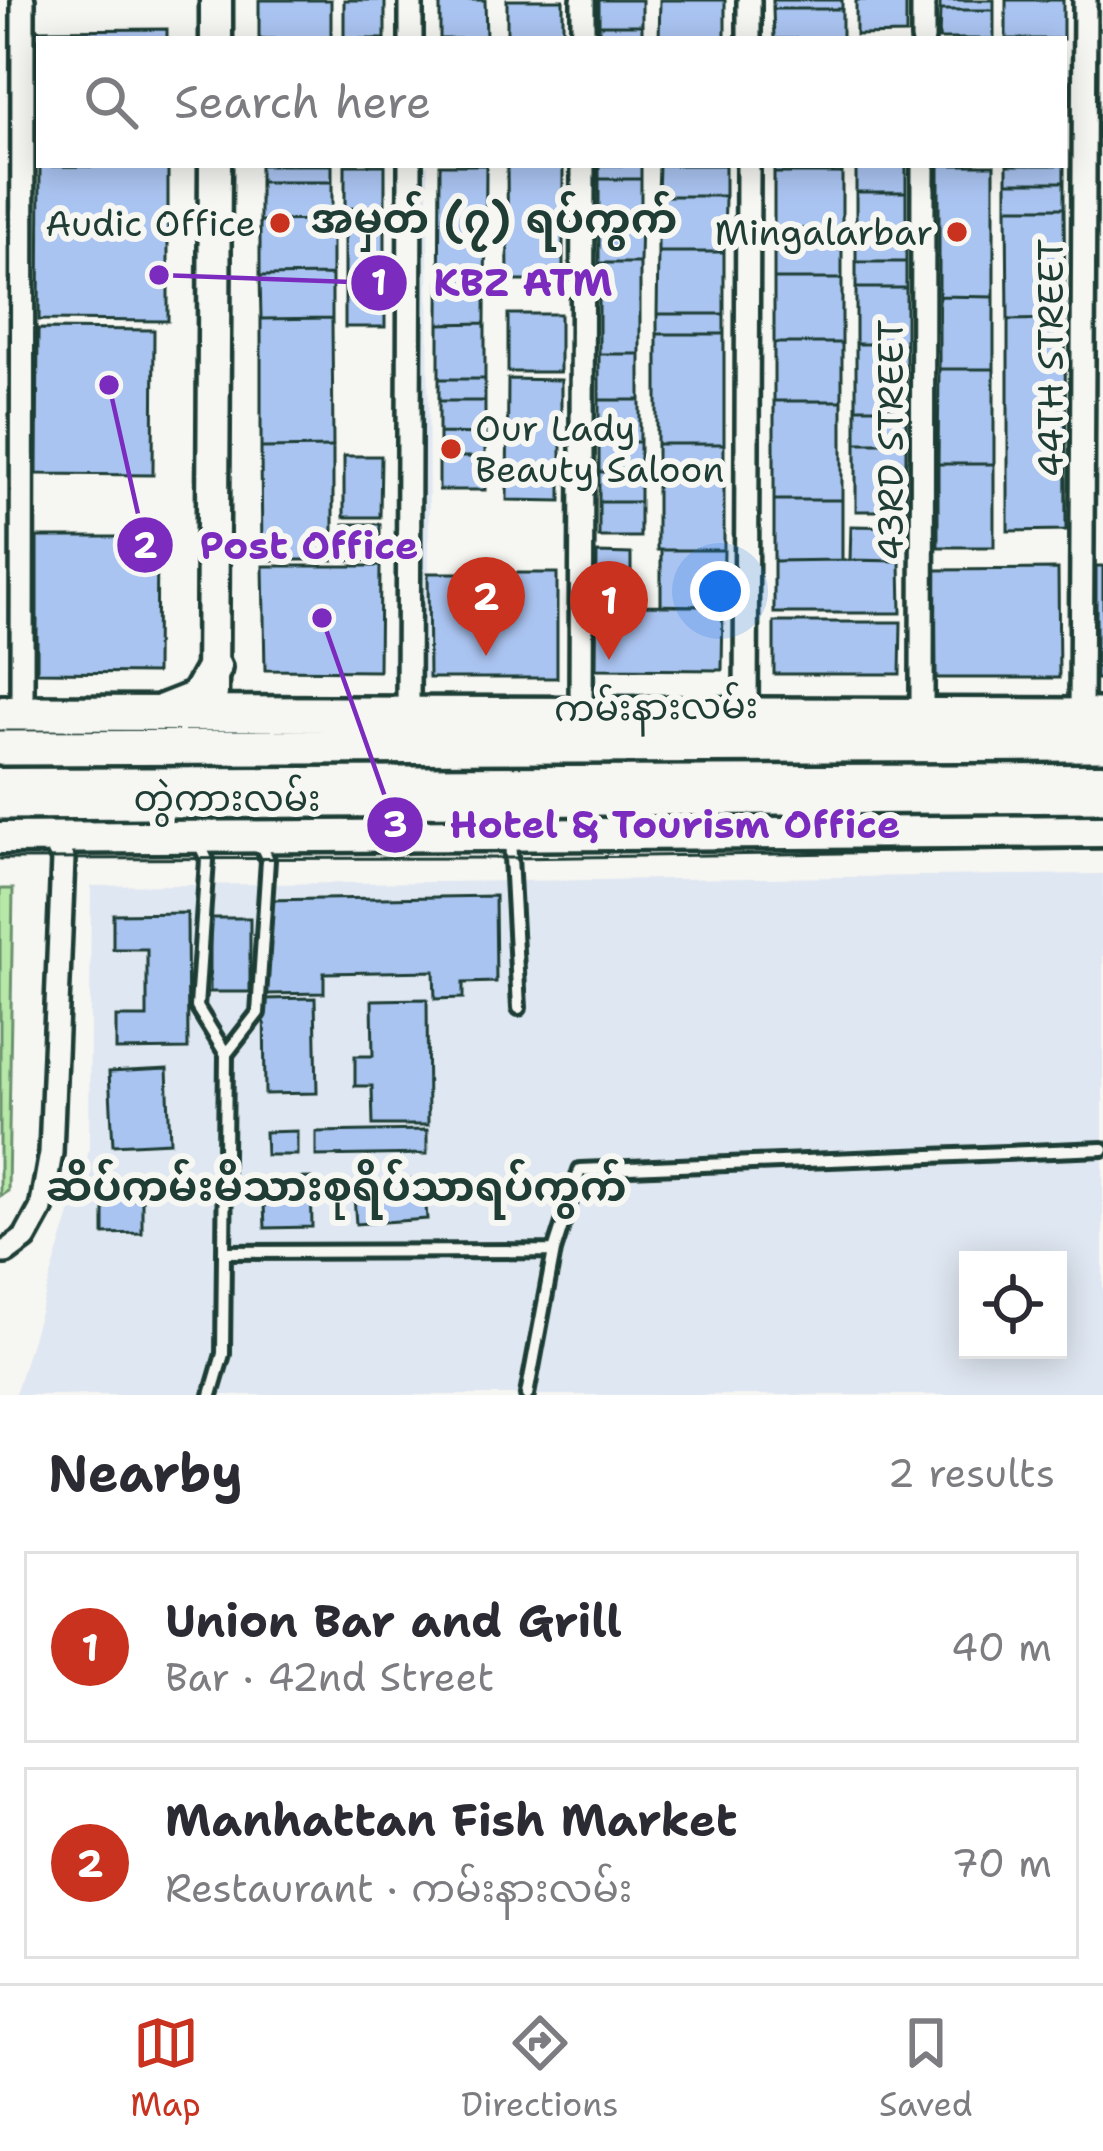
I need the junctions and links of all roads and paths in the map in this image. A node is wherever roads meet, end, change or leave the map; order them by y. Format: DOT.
graph roads {
  1 [pos="23,0"];
  2 [pos="216,0"];
  3 [pos="411,0"];
  4 [pos="583,0"];
  5 [pos="749,0"];
  6 [pos="923,0"];
  7 [pos="1084,0"];
  8 [pos="216,36"];
  9 [pos="411,36"];
  10 [pos="583,36"];
  11 [pos="749,36"];
  12 [pos="923,36"];
  13 [pos="215,168"];
  14 [pos="410,168"];
  15 [pos="583,168"];
  16 [pos="748,168"];
  17 [pos="923,168"];
  18 [pos="214,668"];
  19 [pos="11,713"];
  20 [pos="156,713"];
  21 [pos="211,714"];
  22 [pos="265,714"];
  23 [pos="408,715"];
  24 [pos="581,716"];
  25 [pos="922,716"];
  26 [pos="1092,716"];
  27 [pos="746,730"];
  28 [pos="1103,744"];
  29 [pos="0,748"];
  30 [pos="211,749"];
  31 [pos="1103,831"];
  32 [pos="510,834"];
  33 [pos="257,837"];
  34 [pos="0,838"];
  35 [pos="52,838"];
  36 [pos="196,838"];
  37 [pos="519,1008"];
  38 [pos="226,1054"];
  39 [pos="1103,1149"];
  40 [pos="554,1251"];
  41 [pos="0,1252"];
  42 [pos="224,1252"];
  43 [pos="211,1395"];
  44 [pos="527,1395"];
  1 -- 19 [label="street"];
  2 -- 8 [label="main road"];
  3 -- 9 [label="street"];
  4 -- 10 [label="street"];
  5 -- 11 [label="street"];
  6 -- 12 [label="street"];
  7 -- 26 [label="street, 44TH STREET"];
  13 -- 18 [label="main road"];
  14 -- 23 [label="street"];
  15 -- 24 [label="street"];
  16 -- 27 [label="street"];
  17 -- 25 [label="street, 43RD STREET"];
  18 -- 20 [label="main road"];
  18 -- 21 [label="main road"];
  18 -- 22 [label="main road"];
  19 -- 20 [label="main road, ကမ်းနားလမ်း"];
  20 -- 21 [label="main road, ကမ်းနားလမ်း"];
  21 -- 22 [label="main road, ကမ်းနားလမ်း"];
  21 -- 30 [label="main road"];
  22 -- 23 [label="main road, ကမ်းနားလမ်း"];
  23 -- 24 [label="main road, ကမ်းနားလမ်း"];
  24 -- 27 [label="main road, ကမ်းနားလမ်း"];
  25 -- 26 [label="main road, ကမ်းနားလမ်း"];
  25 -- 27 [label="main road, ကမ်းနားလမ်း"];
  27 -- 28 [label="main road, ကမ်းနားလမ်း"];
  27 -- 30 [label="main road, ကမ်းနားလမ်း"];
  29 -- 30 [label="main road, ကမ်းနားလမ်း"];
  31 -- 32 [label="main road, တွဲကားလမ်း"];
  32 -- 33 [label="main road, တွဲကားလမ်း"];
  32 -- 37 [label="lane"];
  33 -- 36 [label="main road, တွဲကားလမ်း"];
  33 -- 38 [label="lane"];
  34 -- 35 [label="main road, တွဲကားလမ်း"];
  35 -- 36 [label="main road, တွဲကားလမ်း"];
  35 -- 41 [label="street"];
  36 -- 38 [label="lane"];
  38 -- 42 [label="lane"];
  39 -- 40 [label="lane"];
  40 -- 42 [label="lane"];
  40 -- 44 [label="lane"];
  42 -- 43 [label="lane"];
}
